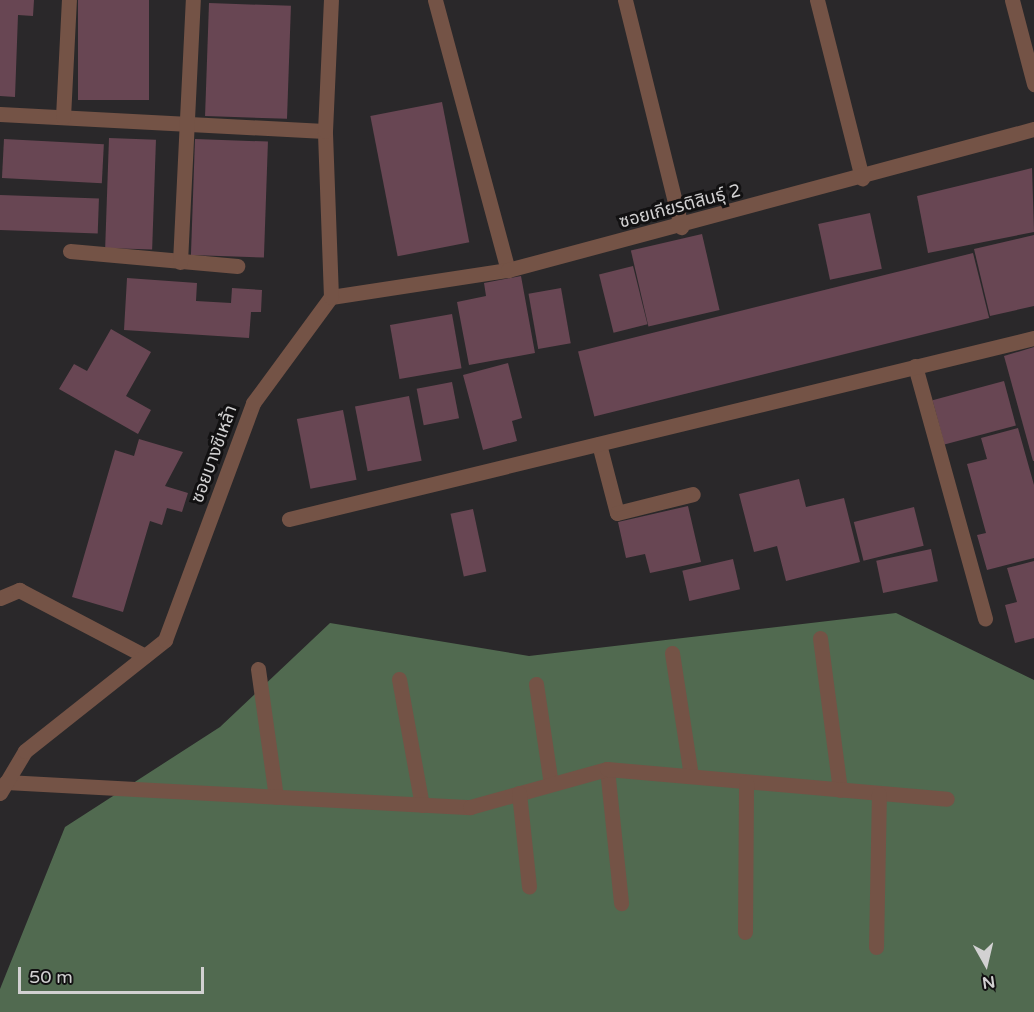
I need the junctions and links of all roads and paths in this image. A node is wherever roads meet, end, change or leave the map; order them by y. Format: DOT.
graph roads {
  1 [pos="69,0"];
  2 [pos="194,0"];
  3 [pos="331,0"];
  4 [pos="435,0"];
  5 [pos="625,0"];
  6 [pos="817,0"];
  7 [pos="1012,0"];
  8 [pos="1034,84"];
  9 [pos="0,114"];
  10 [pos="63,117"];
  11 [pos="187,123"];
  12 [pos="1034,129"];
  13 [pos="325,131"];
  14 [pos="862,178"];
  15 [pos="681,226"];
  16 [pos="70,251"];
  17 [pos="180,262"];
  18 [pos="237,266"];
  19 [pos="508,270"];
  20 [pos="331,297"];
  21 [pos="1034,338"];
  22 [pos="915,366"];
  23 [pos="599,444"];
  24 [pos="693,494"];
  25 [pos="289,519"];
  26 [pos="0,598"];
  27 [pos="985,618"];
  28 [pos="820,638"];
  29 [pos="672,653"];
  30 [pos="145,656"];
  31 [pos="258,669"];
  32 [pos="399,679"];
  33 [pos="536,684"];
  34 [pos="607,769"];
  35 [pos="691,776"];
  36 [pos="746,782"];
  37 [pos="551,784"];
  38 [pos="3,787"];
  39 [pos="840,790"];
  40 [pos="519,793"];
  41 [pos="879,794"];
  42 [pos="276,797"];
  43 [pos="947,799"];
  44 [pos="422,805"];
  45 [pos="530,886"];
  46 [pos="621,903"];
  47 [pos="745,932"];
  48 [pos="876,947"];
  1 -- 10 [label="street"];
  2 -- 11 [label="street"];
  3 -- 13 [label="street"];
  4 -- 19 [label="street"];
  5 -- 15 [label="street"];
  6 -- 14 [label="street"];
  7 -- 8 [label="street"];
  9 -- 10 [label="street"];
  10 -- 11 [label="street"];
  11 -- 13 [label="street"];
  11 -- 17 [label="street"];
  12 -- 14 [label="street, ซอยเกียรติสินธุ์ 2"];
  13 -- 20 [label="street"];
  14 -- 15 [label="street, ซอยเกียรติสินธุ์ 2"];
  15 -- 19 [label="street, ซอยเกียรติสินธุ์ 2"];
  16 -- 17 [label="street"];
  17 -- 18 [label="street"];
  19 -- 20 [label="street, ซอยเกียรติสินธุ์ 2"];
  20 -- 30 [label="street, ซอยบางซีเหล้า"];
  21 -- 22 [label="street"];
  22 -- 23 [label="street"];
  22 -- 27 [label="street"];
  23 -- 24 [label="street"];
  23 -- 25 [label="street"];
  26 -- 30 [label="street"];
  28 -- 39 [label="street"];
  29 -- 35 [label="street"];
  30 -- 38 [label="street, ซอยบางซีเหล้า"];
  31 -- 42 [label="street"];
  32 -- 44 [label="street"];
  33 -- 37 [label="street"];
  34 -- 35 [label="street"];
  34 -- 37 [label="street"];
  34 -- 46 [label="street"];
  35 -- 36 [label="street"];
  36 -- 39 [label="street"];
  36 -- 47 [label="street"];
  37 -- 40 [label="street"];
  38 -- 42 [label="street"];
  39 -- 41 [label="street"];
  40 -- 44 [label="street"];
  40 -- 45 [label="street"];
  41 -- 43 [label="street"];
  41 -- 48 [label="street"];
  42 -- 44 [label="street"];
}
